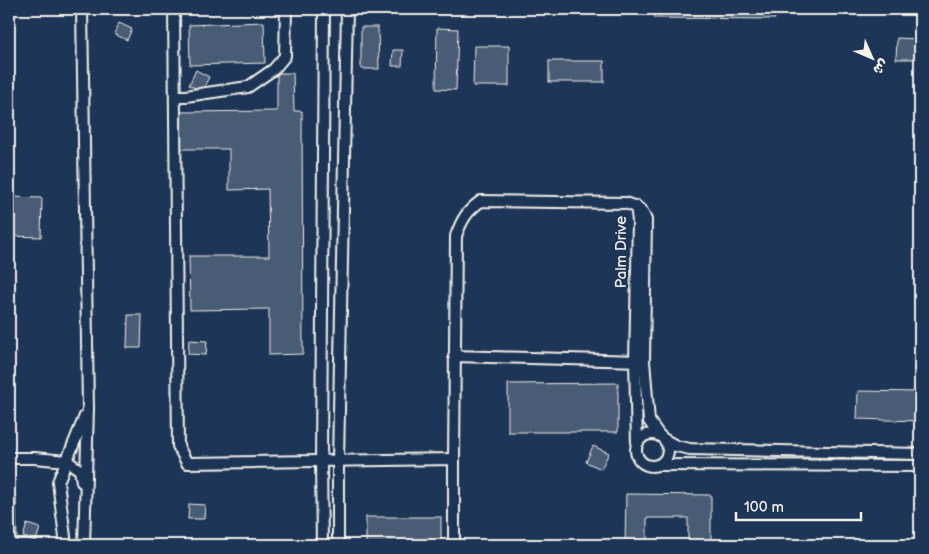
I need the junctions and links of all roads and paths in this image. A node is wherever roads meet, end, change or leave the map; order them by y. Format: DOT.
graph roads {
  1 [pos="82,9"];
  2 [pos="174,9"];
  3 [pos="286,9"];
  4 [pos="324,9"];
  5 [pos="347,9"];
  6 [pos="174,96"];
  7 [pos="454,356"];
  8 [pos="640,361"];
  9 [pos="88,408"];
  10 [pos="662,438"];
  11 [pos="637,445"];
  12 [pos="920,454"];
  13 [pos="9,458"];
  14 [pos="454,459"];
  15 [pos="67,461"];
  16 [pos="321,461"];
  17 [pos="338,461"];
  18 [pos="658,465"];
  19 [pos="920,466"];
  20 [pos="85,497"];
  21 [pos="66,545"];
  22 [pos="84,545"];
  23 [pos="322,545"];
  24 [pos="338,545"];
  25 [pos="454,545"];
  1 -- 9 [label="street"];
  2 -- 6 [label="street"];
  3 -- 6 [label="street"];
  4 -- 16 [label="street"];
  5 -- 17 [label="street"];
  6 -- 16 [label="street"];
  7 -- 8 [label="street"];
  7 -- 8 [label="street, Palm Drive"];
  7 -- 14 [label="street"];
  8 -- 10 [label="street, Palm Drive"];
  8 -- 11 [label="street, Palm Drive"];
  9 -- 15 [label="street"];
  9 -- 20 [label="street"];
  10 -- 11 [label="street"];
  10 -- 12 [label="street"];
  10 -- 18 [label="street"];
  11 -- 18 [label="street, Palm Drive"];
  13 -- 15 [label="street"];
  14 -- 17 [label="street"];
  14 -- 25 [label="street"];
  15 -- 20 [label="street"];
  15 -- 21 [label="street"];
  16 -- 17 [label="street"];
  16 -- 23 [label="street"];
  17 -- 24 [label="street"];
  18 -- 19 [label="street, Palm Drive"];
  20 -- 22 [label="street"];
}
